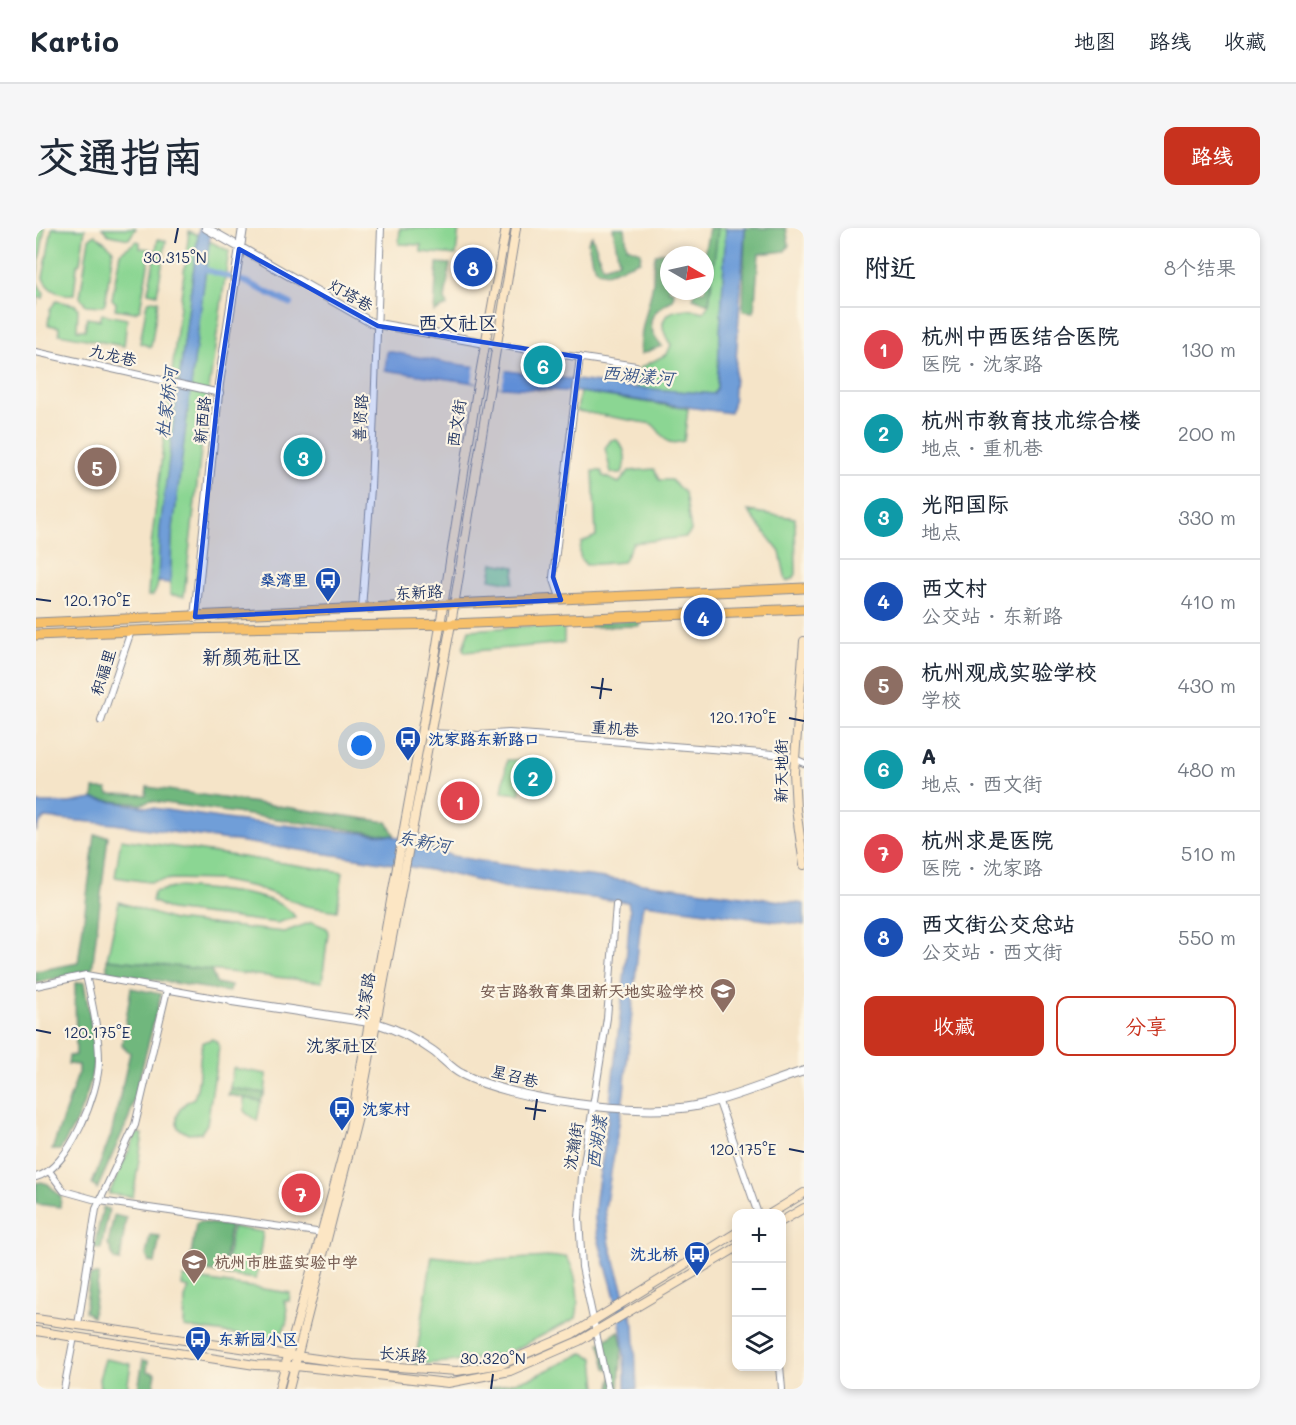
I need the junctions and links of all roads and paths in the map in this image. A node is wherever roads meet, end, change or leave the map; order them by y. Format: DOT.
graph roads {
  1 [pos="243,228"];
  2 [pos="381,228"];
  3 [pos="506,228"];
  4 [pos="516,228"];
  5 [pos="210,230"];
  6 [pos="239,249"];
  7 [pos="378,326"];
  8 [pos="485,344"];
  9 [pos="497,345"];
  10 [pos="36,352"];
  11 [pos="580,357"];
  12 [pos="636,366"];
  13 [pos="220,393"];
  14 [pos="804,588"];
  15 [pos="561,600"];
  16 [pos="455,605"];
  17 [pos="441,606"];
  18 [pos="362,609"];
  19 [pos="804,609"];
  20 [pos="195,617"];
  21 [pos="36,623"];
  22 [pos="439,623"];
  23 [pos="451,624"];
  24 [pos="131,631"];
  25 [pos="36,635"];
  26 [pos="804,641"];
  27 [pos="101,721"];
  28 [pos="426,732"];
  29 [pos="795,758"];
  30 [pos="804,763"];
  31 [pos="804,865"];
  32 [pos="616,905"];
  33 [pos="86,975"];
  34 [pos="36,986"];
  35 [pos="167,990"];
  36 [pos="232,1000"];
  37 [pos="372,1022"];
  38 [pos="804,1071"];
  39 [pos="718,1099"];
  40 [pos="593,1105"];
  41 [pos="49,1171"];
  42 [pos="36,1176"];
  43 [pos="804,1193"];
  44 [pos="100,1201"];
  45 [pos="804,1208"];
  46 [pos="756,1209"];
  47 [pos="778,1209"];
  48 [pos="786,1219"];
  49 [pos="323,1233"];
  50 [pos="732,1235"];
  51 [pos="732,1250"];
  52 [pos="36,1319"];
  53 [pos="594,1321"];
  54 [pos="78,1325"];
  55 [pos="36,1331"];
  56 [pos="596,1331"];
  57 [pos="74,1337"];
  58 [pos="289,1354"];
  59 [pos="300,1356"];
  60 [pos="285,1366"];
  61 [pos="296,1366"];
  62 [pos="780,1371"];
  63 [pos="443,1386"];
  64 [pos="64,1389"];
  65 [pos="279,1389"];
  66 [pos="289,1389"];
  67 [pos="608,1389"];
  68 [pos="782,1389"];
  1 -- 6 [label="street, 新西路"];
  2 -- 7 [label="street, 善贤路"];
  3 -- 8 [label="main road, 西文街"];
  4 -- 9 [label="main road, 西文街"];
  5 -- 6 [label="street, 灯塔巷"];
  6 -- 7 [label="street, 灯塔巷"];
  6 -- 13 [label="street, 新西路"];
  7 -- 8 [label="street, 灯塔巷"];
  7 -- 18 [label="street, 善贤路"];
  8 -- 9 [label="street, 灯塔巷"];
  8 -- 17 [label="main road, 西文街"];
  9 -- 11 [label="street"];
  9 -- 16 [label="main road, 西文街"];
  10 -- 13 [label="street, 九龙巷"];
  11 -- 12 [label="street"];
  11 -- 15 [label="street"];
  13 -- 20 [label="street, 新西路"];
  14 -- 15 [label="main road, 东新路"];
  15 -- 16 [label="main road, 东新路"];
  16 -- 17 [label="main road, 东新路"];
  16 -- 23 [label="main road, 沈家路"];
  17 -- 18 [label="main road, 东新路"];
  17 -- 22 [label="main road, 西文街"];
  18 -- 20 [label="main road, 东新路"];
  19 -- 23 [label="main road, 东新路"];
  20 -- 21 [label="main road, 东新路"];
  22 -- 23 [label="main road, 东新路"];
  22 -- 24 [label="main road, 东新路"];
  22 -- 28 [label="main road, 沈家路"];
  23 -- 28 [label="main road, 沈家路"];
  24 -- 25 [label="main road, 东新路"];
  24 -- 27 [label="street, 积福里"];
  26 -- 29 [label="main road, 新天地街"];
  28 -- 29 [label="street, 重机巷"];
  28 -- 37 [label="main road, 沈家路"];
  29 -- 30 [label="street, 重机巷"];
  29 -- 31 [label="main road, 新天地街"];
  32 -- 40 [label="street, 沈瀚街"];
  33 -- 34 [label="street"];
  33 -- 35 [label="street"];
  33 -- 41 [label="street"];
  35 -- 36 [label="street"];
  35 -- 44 [label="street"];
  36 -- 37 [label="street, 星召巷"];
  37 -- 40 [label="street, 星召巷"];
  37 -- 49 [label="main road, 沈家路"];
  37 -- 59 [label="main road, 沈家路"];
  38 -- 39 [label="street, 星召巷"];
  39 -- 40 [label="street, 星召巷"];
  39 -- 46 [label="street"];
  40 -- 53 [label="street, 沈瀚街"];
  41 -- 42 [label="street"];
  41 -- 44 [label="street"];
  43 -- 47 [label="main road"];
  44 -- 49 [label="street"];
  44 -- 54 [label="street"];
  45 -- 48 [label="main road"];
  49 -- 58 [label="main road, 沈家路"];
  50 -- 53 [label="main road, 长浜路"];
  51 -- 56 [label="main road, 长浜路"];
  52 -- 54 [label="main road, 长浜路"];
  53 -- 56 [label="street, 沈瀚街"];
  53 -- 59 [label="main road, 长浜路"];
  54 -- 58 [label="main road, 长浜路"];
  55 -- 57 [label="main road, 长浜路"];
  56 -- 63 [label="main road, 长浜路"];
  56 -- 67 [label="street, 沈瀚街"];
  57 -- 60 [label="main road, 长浜路"];
  57 -- 64 [label="street"];
  58 -- 59 [label="main road, 长浜路"];
  58 -- 60 [label="main road, 沈家路"];
  59 -- 61 [label="main road, 沈家路"];
  60 -- 61 [label="main road, 长浜路"];
  60 -- 65 [label="main road, 沈家路"];
  61 -- 63 [label="main road, 长浜路"];
  61 -- 66 [label="main road, 沈家路"];
  62 -- 68 [label="street"];
}
